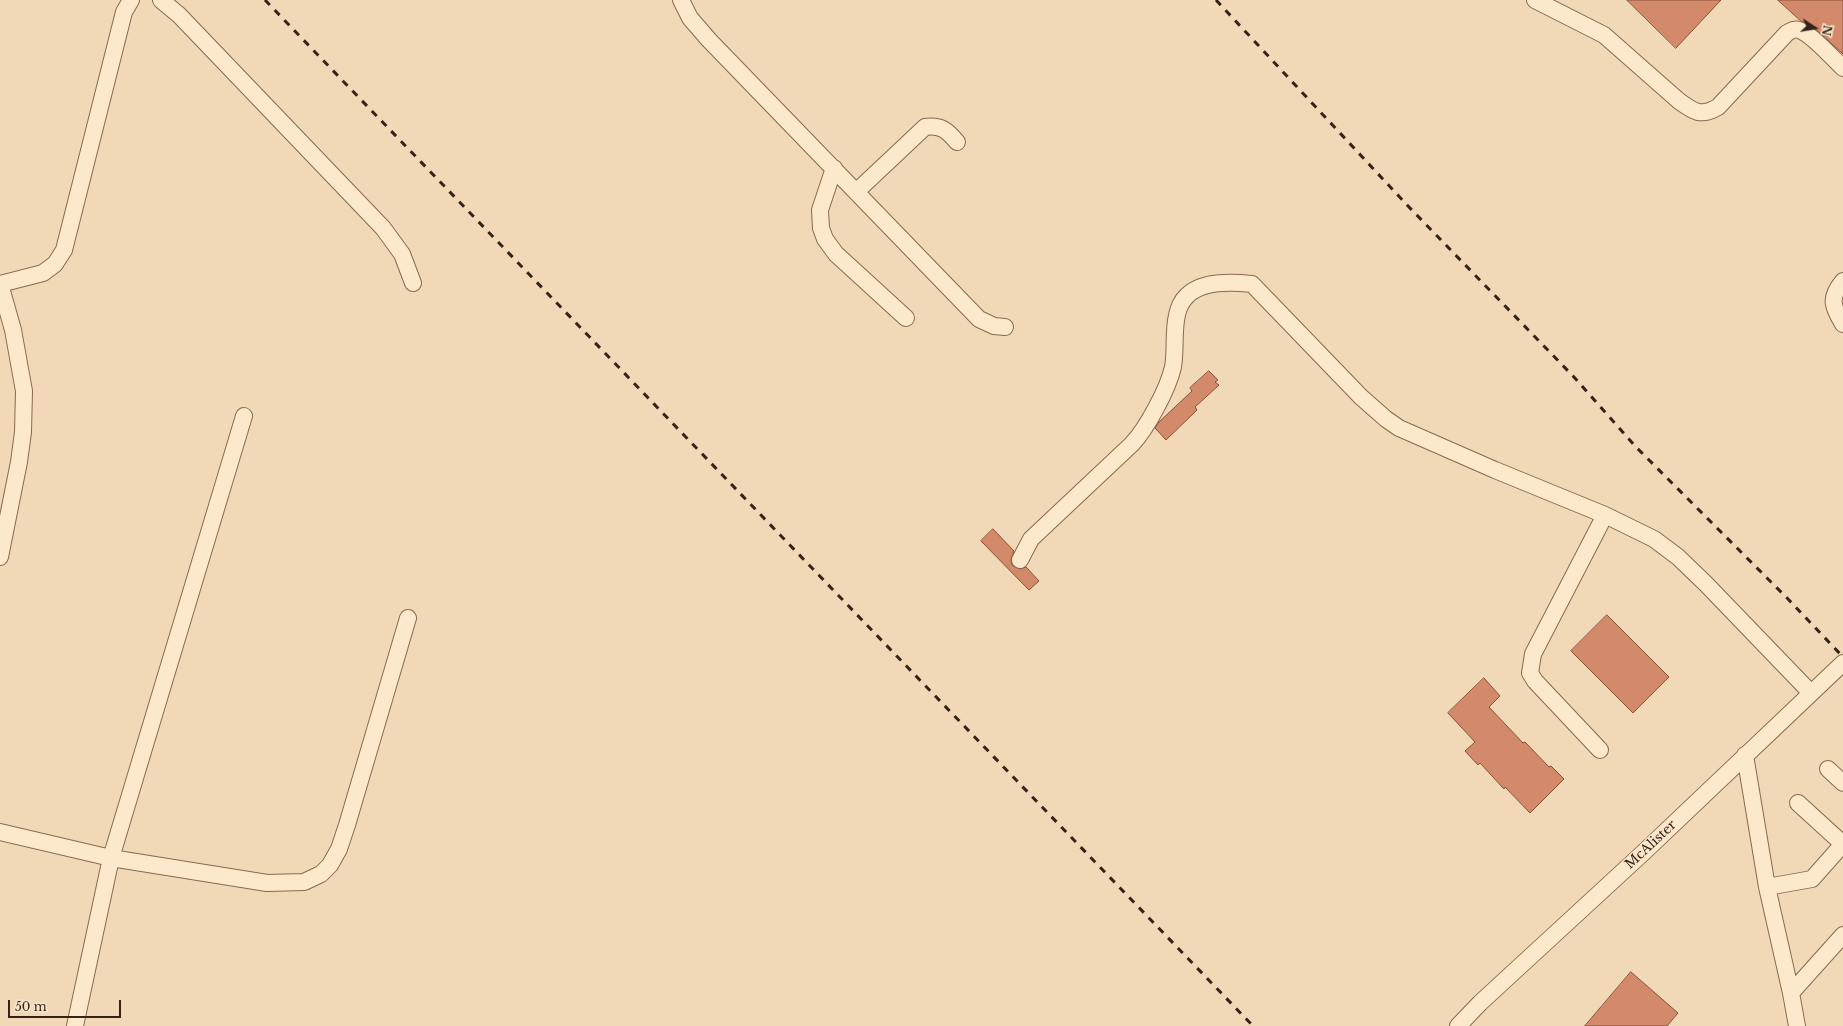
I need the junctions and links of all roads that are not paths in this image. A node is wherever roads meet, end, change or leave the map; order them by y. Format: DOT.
graph roads {
  1 [pos="131,0"];
  2 [pos="161,0"];
  3 [pos="681,0"];
  4 [pos="1535,0"];
  5 [pos="1843,68"];
  6 [pos="957,142"];
  7 [pos="834,168"];
  8 [pos="857,191"];
  9 [pos="1843,281"];
  10 [pos="413,283"];
  11 [pos="0,284"];
  12 [pos="906,318"];
  13 [pos="1843,324"];
  14 [pos="1005,327"];
  15 [pos="244,416"];
  16 [pos="1605,515"];
  17 [pos="0,557"];
  18 [pos="1020,560"];
  19 [pos="408,618"];
  20 [pos="1843,663"];
  21 [pos="1811,693"];
  22 [pos="1600,750"];
  23 [pos="1745,755"];
  24 [pos="1828,769"];
  25 [pos="1843,783"];
  26 [pos="1798,803"];
  27 [pos="0,832"];
  28 [pos="1843,844"];
  29 [pos="111,858"];
  30 [pos="1767,887"];
  31 [pos="1843,936"];
  32 [pos="1791,993"];
  33 [pos="75,1026"];
  34 [pos="1458,1026"];
  35 [pos="1797,1026"];
  1 -- 11 [label="street"];
  2 -- 10 [label="street"];
  3 -- 7 [label="street"];
  4 -- 5 [label="street"];
  6 -- 8 [label="street"];
  7 -- 8 [label="street"];
  7 -- 12 [label="street"];
  8 -- 14 [label="street"];
  9 -- 13 [label="street"];
  11 -- 17 [label="street"];
  15 -- 29 [label="street"];
  16 -- 18 [label="street"];
  16 -- 21 [label="street"];
  16 -- 22 [label="street"];
  19 -- 29 [label="street"];
  20 -- 21 [label="street, McAlister"];
  21 -- 23 [label="street, McAlister"];
  23 -- 30 [label="street"];
  23 -- 34 [label="street, McAlister"];
  24 -- 25 [label="street"];
  26 -- 28 [label="street"];
  27 -- 29 [label="street"];
  28 -- 30 [label="street"];
  29 -- 33 [label="street"];
  30 -- 32 [label="street"];
  31 -- 32 [label="street"];
  32 -- 35 [label="street"];
}
